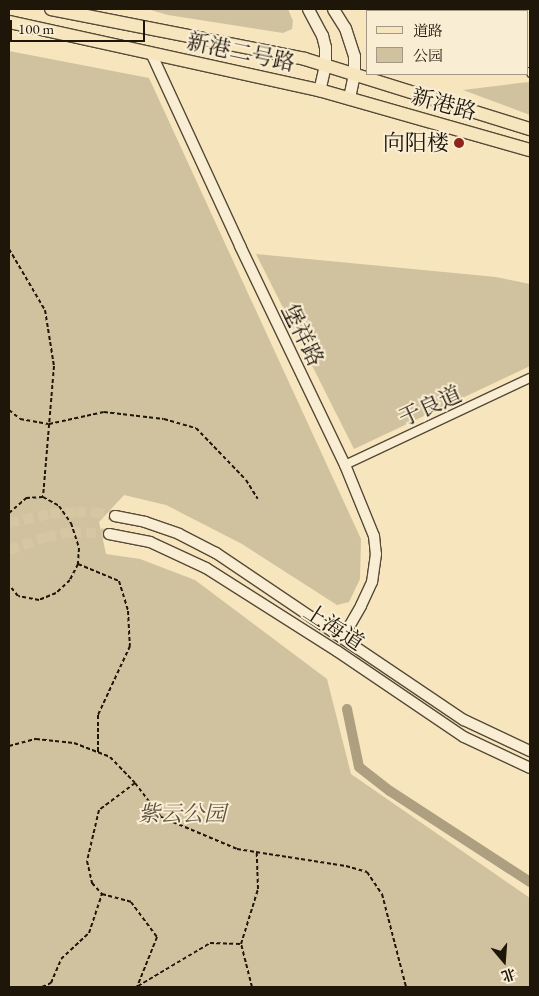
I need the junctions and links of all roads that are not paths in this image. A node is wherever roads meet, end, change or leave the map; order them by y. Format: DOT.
graph roads {
  1 [pos="51,9"];
  2 [pos="308,9"];
  3 [pos="333,9"];
  4 [pos="9,22"];
  5 [pos="150,53"];
  6 [pos="325,65"];
  7 [pos="354,74"];
  8 [pos="319,90"];
  9 [pos="349,98"];
  10 [pos="530,129"];
  11 [pos="530,150"];
  12 [pos="530,378"];
  13 [pos="345,465"];
  14 [pos="115,516"];
  15 [pos="110,534"];
  16 [pos="343,637"];
  17 [pos="530,751"];
  18 [pos="530,768"];
  1 -- 6 [label="main road, 新港二号路"];
  2 -- 6 [label="main road"];
  3 -- 7 [label="main road"];
  4 -- 5 [label="main road, 新港二号路"];
  5 -- 8 [label="main road, 新港二号路"];
  5 -- 13 [label="street, 堡祥路"];
  6 -- 7 [label="main road, 新港二号路"];
  6 -- 8 [label="main road"];
  7 -- 9 [label="main road"];
  7 -- 10 [label="main road, 新港路"];
  8 -- 9 [label="main road, 新港路"];
  9 -- 11 [label="main road, 新港路"];
  12 -- 13 [label="street, 于良道"];
  13 -- 16 [label="street, 堡祥路"];
  14 -- 16 [label="street, 上海道"];
  15 -- 18 [label="street, 上海道"];
  16 -- 17 [label="street, 上海道"];
}
